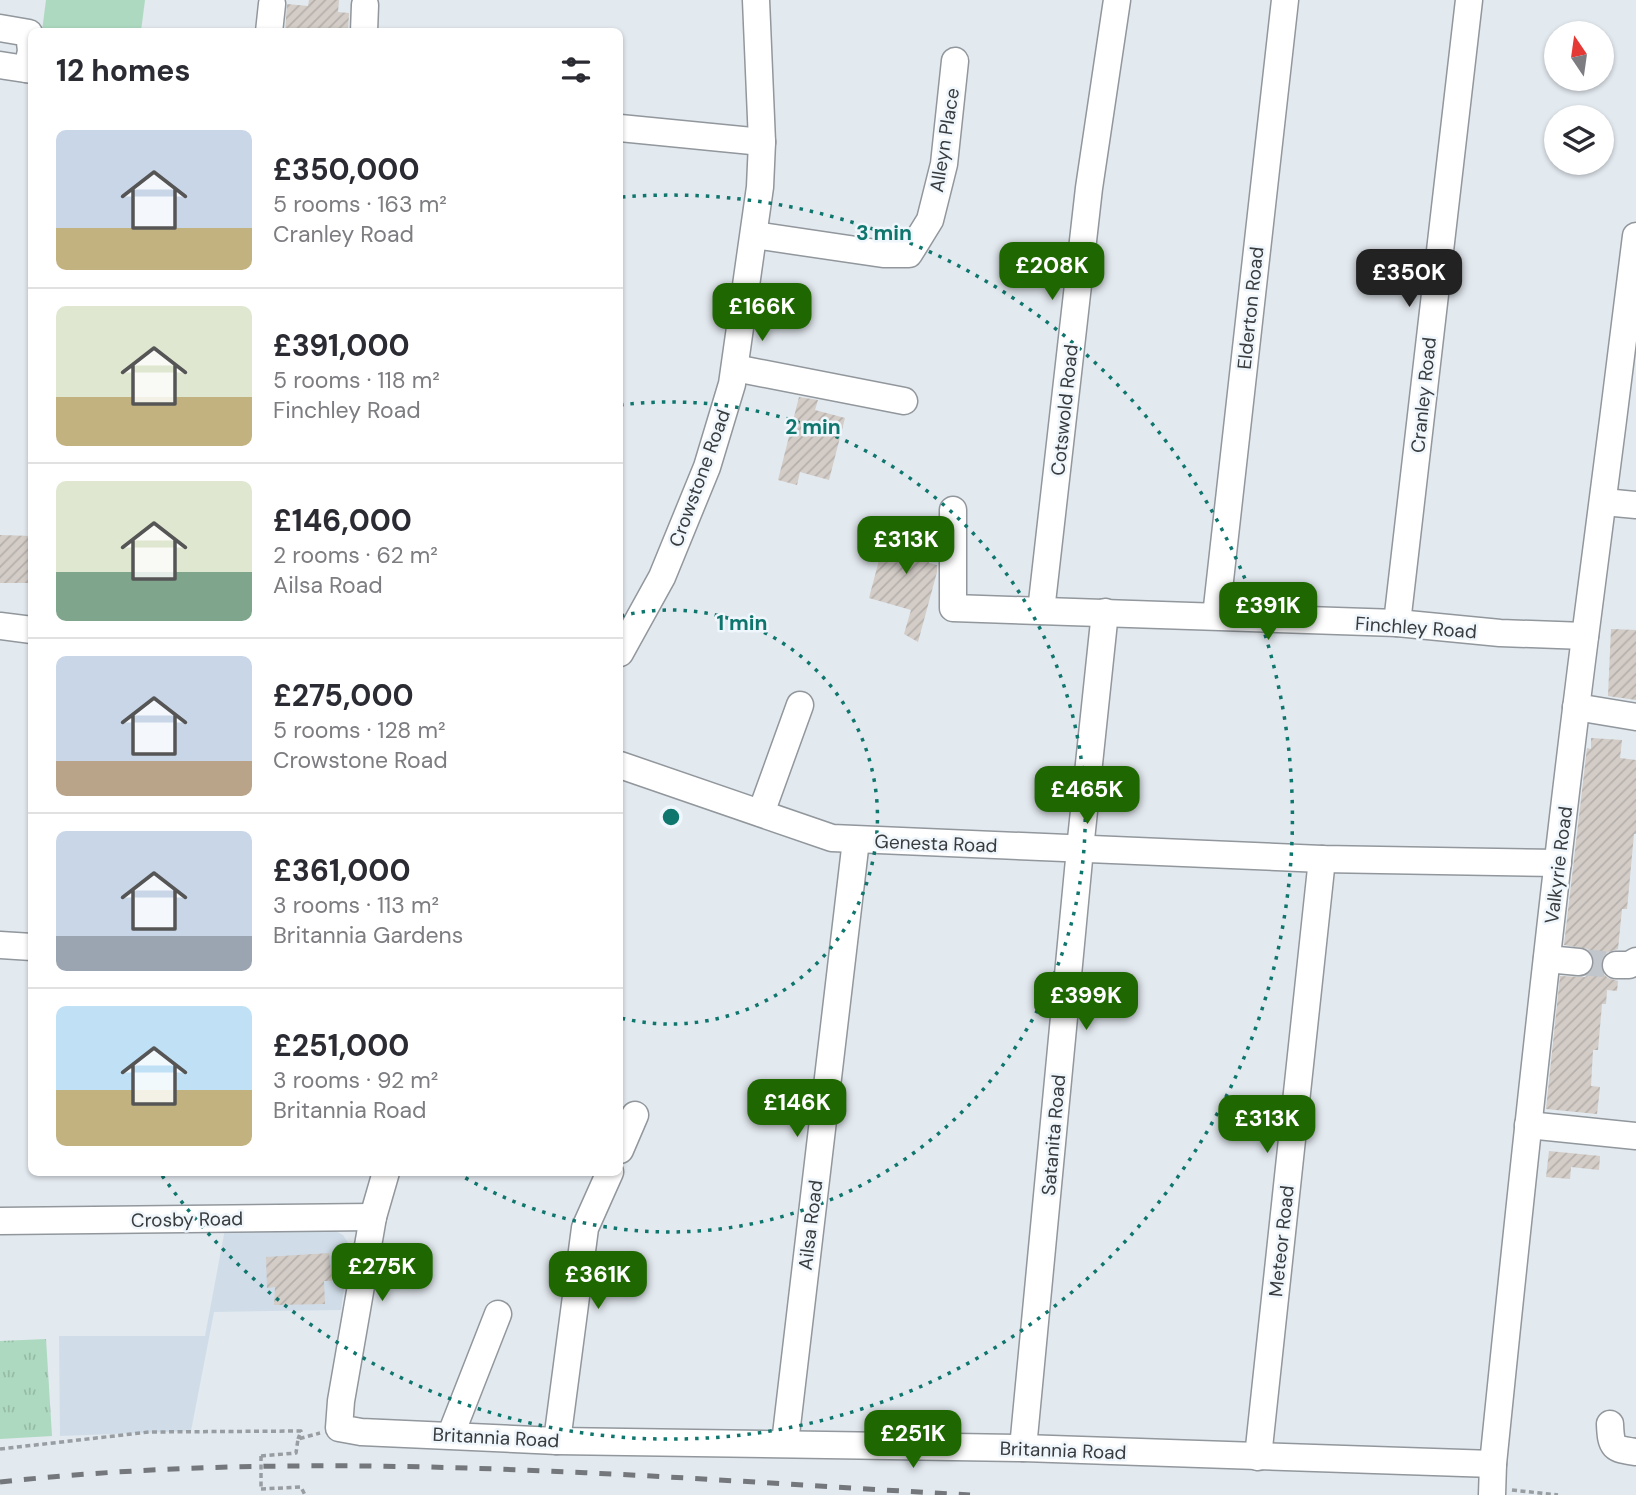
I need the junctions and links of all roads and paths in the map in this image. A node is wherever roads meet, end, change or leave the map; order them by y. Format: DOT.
graph roads {
  1 [pos="757,0"];
  2 [pos="1117,0"];
  3 [pos="1285,0"];
  4 [pos="1469,0"];
  5 [pos="272,4"];
  6 [pos="365,5"];
  7 [pos="0,28"];
  8 [pos="270,28"];
  9 [pos="363,28"];
  10 [pos="28,33"];
  11 [pos="955,61"];
  12 [pos="0,65"];
  13 [pos="28,70"];
  14 [pos="623,128"];
  15 [pos="762,142"];
  16 [pos="754,235"];
  17 [pos="1636,236"];
  18 [pos="734,368"];
  19 [pos="904,401"];
  20 [pos="1604,502"];
  21 [pos="1636,505"];
  22 [pos="953,510"];
  23 [pos="1041,611"];
  24 [pos="1105,612"];
  25 [pos="1216,617"];
  26 [pos="1397,623"];
  27 [pos="0,626"];
  28 [pos="28,630"];
  29 [pos="1585,636"];
  30 [pos="623,648"];
  31 [pos="800,705"];
  32 [pos="1577,707"];
  33 [pos="1636,717"];
  34 [pos="623,766"];
  35 [pos="761,813"];
  36 [pos="856,840"];
  37 [pos="1080,849"];
  38 [pos="1322,859"];
  39 [pos="1558,863"];
  40 [pos="0,945"];
  41 [pos="28,947"];
  42 [pos="1547,959"];
  43 [pos="1578,962"];
  44 [pos="635,1115"];
  45 [pos="1528,1125"];
  46 [pos="1636,1136"];
  47 [pos="623,1143"];
  48 [pos="385,1176"];
  49 [pos="608,1176"];
  50 [pos="373,1217"];
  51 [pos="0,1221"];
  52 [pos="498,1314"];
  53 [pos="1610,1424"];
  54 [pos="339,1428"];
  55 [pos="452,1434"];
  56 [pos="298,1439"];
  57 [pos="557,1441"];
  58 [pos="785,1443"];
  59 [pos="1023,1448"];
  60 [pos="0,1449"];
  61 [pos="1636,1452"];
  62 [pos="1258,1457"];
  63 [pos="1493,1484"];
  64 [pos="305,1495"];
  65 [pos="1558,1495"];
  1 -- 15 [label="street, Crowstone Road"];
  2 -- 23 [label="street, Cotswold Road"];
  3 -- 25 [label="street, Elderton Road"];
  4 -- 26 [label="street, Cranley Road"];
  5 -- 8 [label="street"];
  6 -- 9 [label="street"];
  7 -- 10 [label="street"];
  11 -- 16 [label="street, Alleyn Place"];
  12 -- 13 [label="street"];
  14 -- 15 [label="street"];
  15 -- 16 [label="street, Crowstone Road"];
  16 -- 18 [label="street, Crowstone Road"];
  17 -- 20 [label="street, Valkyrie Road"];
  18 -- 19 [label="street"];
  18 -- 30 [label="street, Crowstone Road"];
  20 -- 21 [label="street"];
  20 -- 29 [label="street, Valkyrie Road"];
  22 -- 23 [label="street, Finchley Road"];
  23 -- 24 [label="street, Finchley Road"];
  24 -- 25 [label="street, Finchley Road"];
  24 -- 37 [label="street, Satanita Road"];
  25 -- 26 [label="street, Finchley Road"];
  26 -- 29 [label="street, Finchley Road"];
  27 -- 28 [label="street"];
  29 -- 32 [label="street, Valkyrie Road"];
  31 -- 35 [label="street"];
  32 -- 33 [label="street"];
  32 -- 39 [label="street, Valkyrie Road"];
  34 -- 35 [label="street, Genesta Road"];
  35 -- 36 [label="street, Genesta Road"];
  36 -- 37 [label="street, Genesta Road"];
  36 -- 58 [label="street, Ailsa Road"];
  37 -- 38 [label="street, Genesta Road"];
  37 -- 59 [label="street, Satanita Road"];
  38 -- 39 [label="street, Genesta Road"];
  38 -- 62 [label="street, Meteor Road"];
  39 -- 42 [label="street, Valkyrie Road"];
  40 -- 41 [label="street"];
  42 -- 43 [label="street"];
  42 -- 45 [label="street, Valkyrie Road"];
  44 -- 47 [label="street"];
  45 -- 46 [label="street"];
  45 -- 63 [label="street, Valkyrie Road"];
  48 -- 50 [label="street"];
  49 -- 57 [label="street"];
  50 -- 51 [label="street, Crosby Road"];
  50 -- 54 [label="street"];
  52 -- 55 [label="street"];
  53 -- 61 [label="street"];
  54 -- 55 [label="street, Britannia Road"];
  54 -- 56 [label="path"];
  55 -- 57 [label="street, Britannia Road"];
  56 -- 60 [label="path"];
  56 -- 64 [label="path, bridge"];
  57 -- 58 [label="street, Britannia Road"];
  58 -- 59 [label="street, Britannia Road"];
  59 -- 62 [label="street, Britannia Road"];
  62 -- 63 [label="street, Britannia Road"];
  63 -- 65 [label="path"];
}
